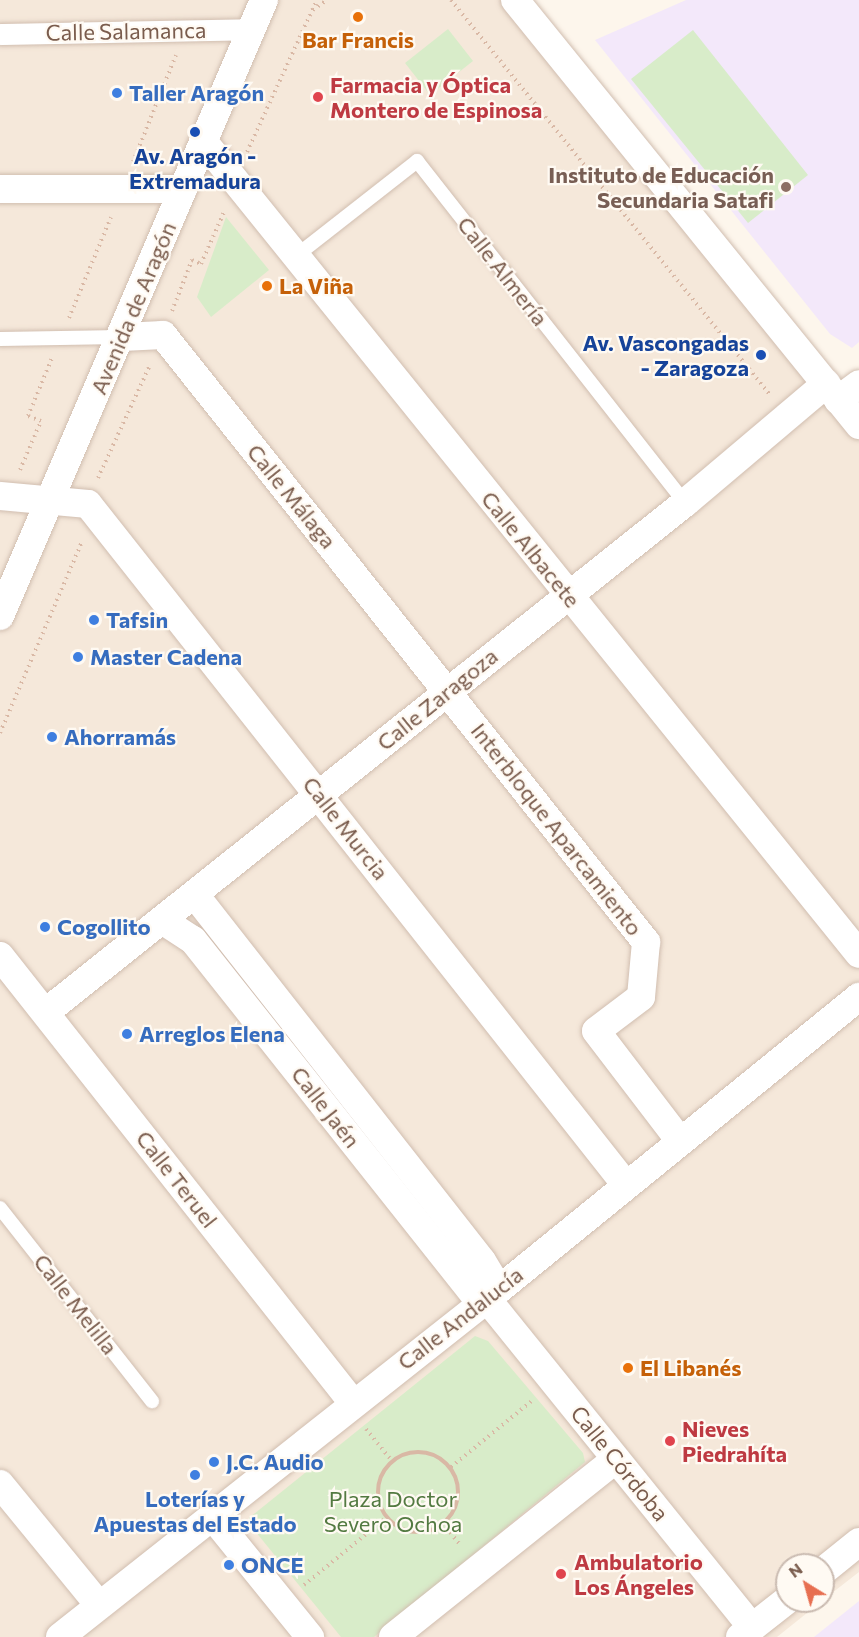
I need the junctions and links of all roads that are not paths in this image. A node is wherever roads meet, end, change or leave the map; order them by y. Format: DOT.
graph roads {
  1 [pos="264,0"];
  2 [pos="515,0"];
  3 [pos="252,29"];
  4 [pos="0,34"];
  5 [pos="204,142"];
  6 [pos="0,189"];
  7 [pos="183,189"];
  8 [pos="296,256"];
  9 [pos="122,337"];
  10 [pos="0,339"];
  11 [pos="841,389"];
  12 [pos="859,425"];
  13 [pos="4,496"];
  14 [pos="49,501"];
  15 [pos="685,503"];
  16 [pos="568,594"];
  17 [pos="0,616"];
  18 [pos="448,690"];
  19 [pos="320,794"];
  20 [pos="195,895"];
  21 [pos="162,920"];
  22 [pos="859,954"];
  23 [pos="0,956"];
  24 [pos="859,997"];
  25 [pos="46,1012"];
  26 [pos="680,1141"];
  27 [pos="626,1185"];
  28 [pos="0,1208"];
  29 [pos="489,1297"];
  30 [pos="152,1401"];
  31 [pos="358,1413"];
  32 [pos="616,1459"];
  33 [pos="0,1484"];
  34 [pos="212,1516"];
  35 [pos="859,1542"];
  36 [pos="835,1561"];
  37 [pos="99,1605"];
  38 [pos="775,1609"];
  39 [pos="746,1632"];
  40 [pos="60,1637"];
  41 [pos="310,1637"];
  42 [pos="393,1637"];
  1 -- 3 [label="street, Avenida de Aragón"];
  2 -- 11 [label="street"];
  3 -- 4 [label="street, Calle Salamanca"];
  3 -- 5 [label="street, Avenida de Aragón"];
  5 -- 7 [label="street, Avenida de Aragón"];
  5 -- 8 [label="street, Calle Albacete"];
  6 -- 7 [label="street"];
  7 -- 9 [label="street, Avenida de Aragón"];
  8 -- 15 [label="lane, Calle Almería"];
  8 -- 16 [label="street, Calle Albacete"];
  9 -- 10 [label="lane"];
  9 -- 14 [label="street, Avenida de Aragón"];
  9 -- 18 [label="street, Calle Málaga"];
  11 -- 12 [label="street"];
  11 -- 15 [label="street, Calle Zaragoza"];
  13 -- 14 [label="street, Calle Murcia"];
  14 -- 17 [label="street, Avenida de Aragón"];
  14 -- 19 [label="street, Calle Murcia"];
  15 -- 16 [label="street, Calle Zaragoza"];
  16 -- 18 [label="street, Calle Zaragoza"];
  16 -- 22 [label="street, Calle Albacete"];
  18 -- 19 [label="street, Calle Zaragoza"];
  18 -- 26 [label="street, Interbloque Aparcamiento"];
  19 -- 20 [label="street, Calle Zaragoza"];
  19 -- 27 [label="street, Calle Murcia"];
  20 -- 21 [label="street, Calle Zaragoza"];
  20 -- 29 [label="street, Calle Jaén"];
  21 -- 25 [label="street, Calle Zaragoza"];
  21 -- 29 [label="street, Calle Jaén"];
  23 -- 25 [label="street, Calle Teruel"];
  24 -- 26 [label="street, Calle Andalucía"];
  25 -- 31 [label="street, Calle Teruel"];
  26 -- 27 [label="street, Calle Andalucía"];
  27 -- 29 [label="street, Calle Andalucía"];
  28 -- 30 [label="lane, Calle Melilla"];
  29 -- 31 [label="street, Calle Andalucía"];
  29 -- 32 [label="street, Calle Córdoba"];
  31 -- 34 [label="street, Calle Andalucía"];
  32 -- 39 [label="street, Calle Córdoba"];
  32 -- 42 [label="street"];
  33 -- 37 [label="street"];
  34 -- 37 [label="street, Calle Andalucía"];
  34 -- 41 [label="street"];
  35 -- 36 [label="street"];
  37 -- 40 [label="street, Calle Andalucía"];
  38 -- 39 [label="street"];
}
